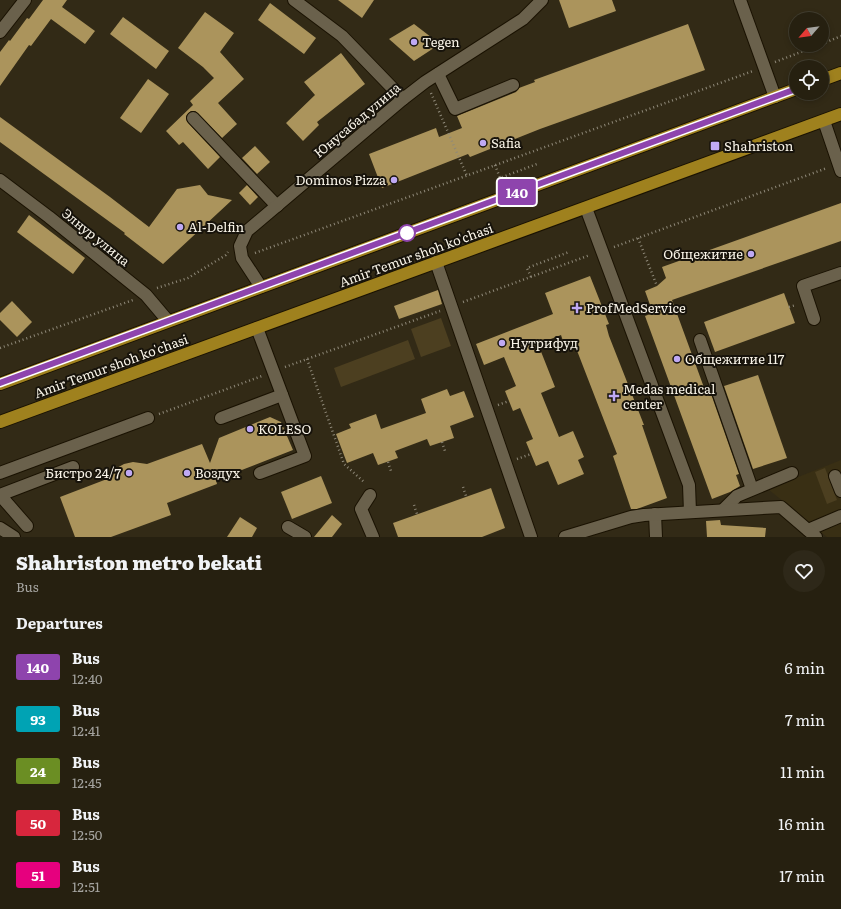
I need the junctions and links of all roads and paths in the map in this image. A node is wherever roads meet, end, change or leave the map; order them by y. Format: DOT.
graph roads {
  1 [pos="25,0"];
  2 [pos="294,0"];
  3 [pos="542,0"];
  4 [pos="740,0"];
  5 [pos="0,32"];
  6 [pos="841,36"];
  7 [pos="829,41"];
  8 [pos="801,52"];
  9 [pos="763,67"];
  10 [pos="841,73"];
  11 [pos="438,74"];
  12 [pos="829,77"];
  13 [pos="425,82"];
  14 [pos="513,85"];
  15 [pos="789,92"];
  16 [pos="775,97"];
  17 [pos="403,99"];
  18 [pos="841,114"];
  19 [pos="193,118"];
  20 [pos="824,121"];
  21 [pos="537,164"];
  22 [pos="495,165"];
  23 [pos="840,167"];
  24 [pos="467,176"];
  25 [pos="0,180"];
  26 [pos="277,206"];
  27 [pos="586,208"];
  28 [pos="638,238"];
  29 [pos="602,251"];
  30 [pos="569,252"];
  31 [pos="226,254"];
  32 [pos="242,258"];
  33 [pos="436,262"];
  34 [pos="841,273"];
  35 [pos="532,277"];
  36 [pos="657,286"];
  37 [pos="261,287"];
  38 [pos="452,306"];
  39 [pos="814,319"];
  40 [pos="168,321"];
  41 [pos="257,328"];
  42 [pos="700,340"];
  43 [pos="307,359"];
  44 [pos="274,372"];
  45 [pos="0,384"];
  46 [pos="282,395"];
  47 [pos="148,418"];
  48 [pos="221,418"];
  49 [pos="0,422"];
  50 [pos="442,442"];
  51 [pos="445,451"];
  52 [pos="388,462"];
  53 [pos="73,467"];
  54 [pos="391,471"];
  55 [pos="0,473"];
  56 [pos="260,473"];
  57 [pos="792,473"];
  58 [pos="835,476"];
  59 [pos="364,482"];
  60 [pos="463,487"];
  61 [pos="752,489"];
  62 [pos="841,491"];
  63 [pos="370,496"];
  64 [pos="466,496"];
  65 [pos="414,504"];
  66 [pos="723,510"];
  67 [pos="690,512"];
  68 [pos="417,514"];
  69 [pos="655,514"];
  70 [pos="841,516"];
  71 [pos="27,526"];
  72 [pos="288,527"];
  73 [pos="0,528"];
  74 [pos="812,534"];
  75 [pos="14,537"];
  76 [pos="305,537"];
  77 [pos="373,537"];
  78 [pos="531,537"];
  79 [pos="565,537"];
  80 [pos="656,537"];
  1 -- 5 [label="street"];
  2 -- 17 [label="street"];
  3 -- 11 [label="street, Юнусабад улица"];
  4 -- 9 [label="street"];
  6 -- 7 [label="path"];
  8 -- 9 [label="path"];
  9 -- 16 [label="street"];
  9 -- 22 [label="path"];
  10 -- 12 [label="main road"];
  11 -- 13 [label="street, Юнусабад улица"];
  11 -- 14 [label="street"];
  13 -- 17 [label="street, Юнусабад улица"];
  13 -- 24 [label="path"];
  15 -- 16 [label="main road, Amir Temur shoh ko'chasi"];
  16 -- 37 [label="main road, Amir Temur shoh ko'chasi"];
  17 -- 26 [label="street, Юнусабад улица"];
  18 -- 20 [label="main road, Amir Temur shoh ko'chasi"];
  19 -- 26 [label="street"];
  20 -- 23 [label="street"];
  20 -- 27 [label="main road, Amir Temur shoh ko'chasi"];
  21 -- 22 [label="path"];
  22 -- 24 [label="path"];
  23 -- 28 [label="path"];
  24 -- 32 [label="path"];
  25 -- 40 [label="street, Элнур улица"];
  26 -- 32 [label="street, Юнусабад улица"];
  27 -- 29 [label="street"];
  27 -- 33 [label="main road, Amir Temur shoh ko'chasi"];
  28 -- 29 [label="path"];
  28 -- 36 [label="path"];
  29 -- 35 [label="path"];
  29 -- 67 [label="street"];
  30 -- 35 [label="path"];
  31 -- 32 [label="path"];
  32 -- 37 [label="street"];
  33 -- 38 [label="street"];
  33 -- 41 [label="main road, Amir Temur shoh ko'chasi"];
  34 -- 39 [label="street"];
  35 -- 38 [label="path"];
  37 -- 40 [label="main road, Amir Temur shoh ko'chasi"];
  38 -- 43 [label="path"];
  38 -- 78 [label="street"];
  40 -- 45 [label="main road, Amir Temur shoh ko'chasi"];
  41 -- 44 [label="street"];
  41 -- 49 [label="main road, Amir Temur shoh ko'chasi"];
  42 -- 61 [label="street"];
  43 -- 44 [label="path"];
  43 -- 59 [label="path"];
  44 -- 46 [label="street"];
  44 -- 47 [label="path"];
  46 -- 48 [label="street"];
  46 -- 56 [label="street"];
  47 -- 55 [label="street"];
  50 -- 51 [label="path"];
  52 -- 54 [label="path"];
  53 -- 71 [label="street"];
  57 -- 61 [label="street"];
  58 -- 62 [label="street"];
  60 -- 64 [label="path"];
  61 -- 66 [label="street"];
  63 -- 77 [label="street"];
  65 -- 68 [label="path"];
  66 -- 67 [label="street"];
  66 -- 74 [label="street"];
  67 -- 69 [label="street"];
  69 -- 79 [label="street"];
  69 -- 80 [label="street"];
  70 -- 74 [label="street"];
  72 -- 76 [label="street"];
  73 -- 75 [label="street"];
}
